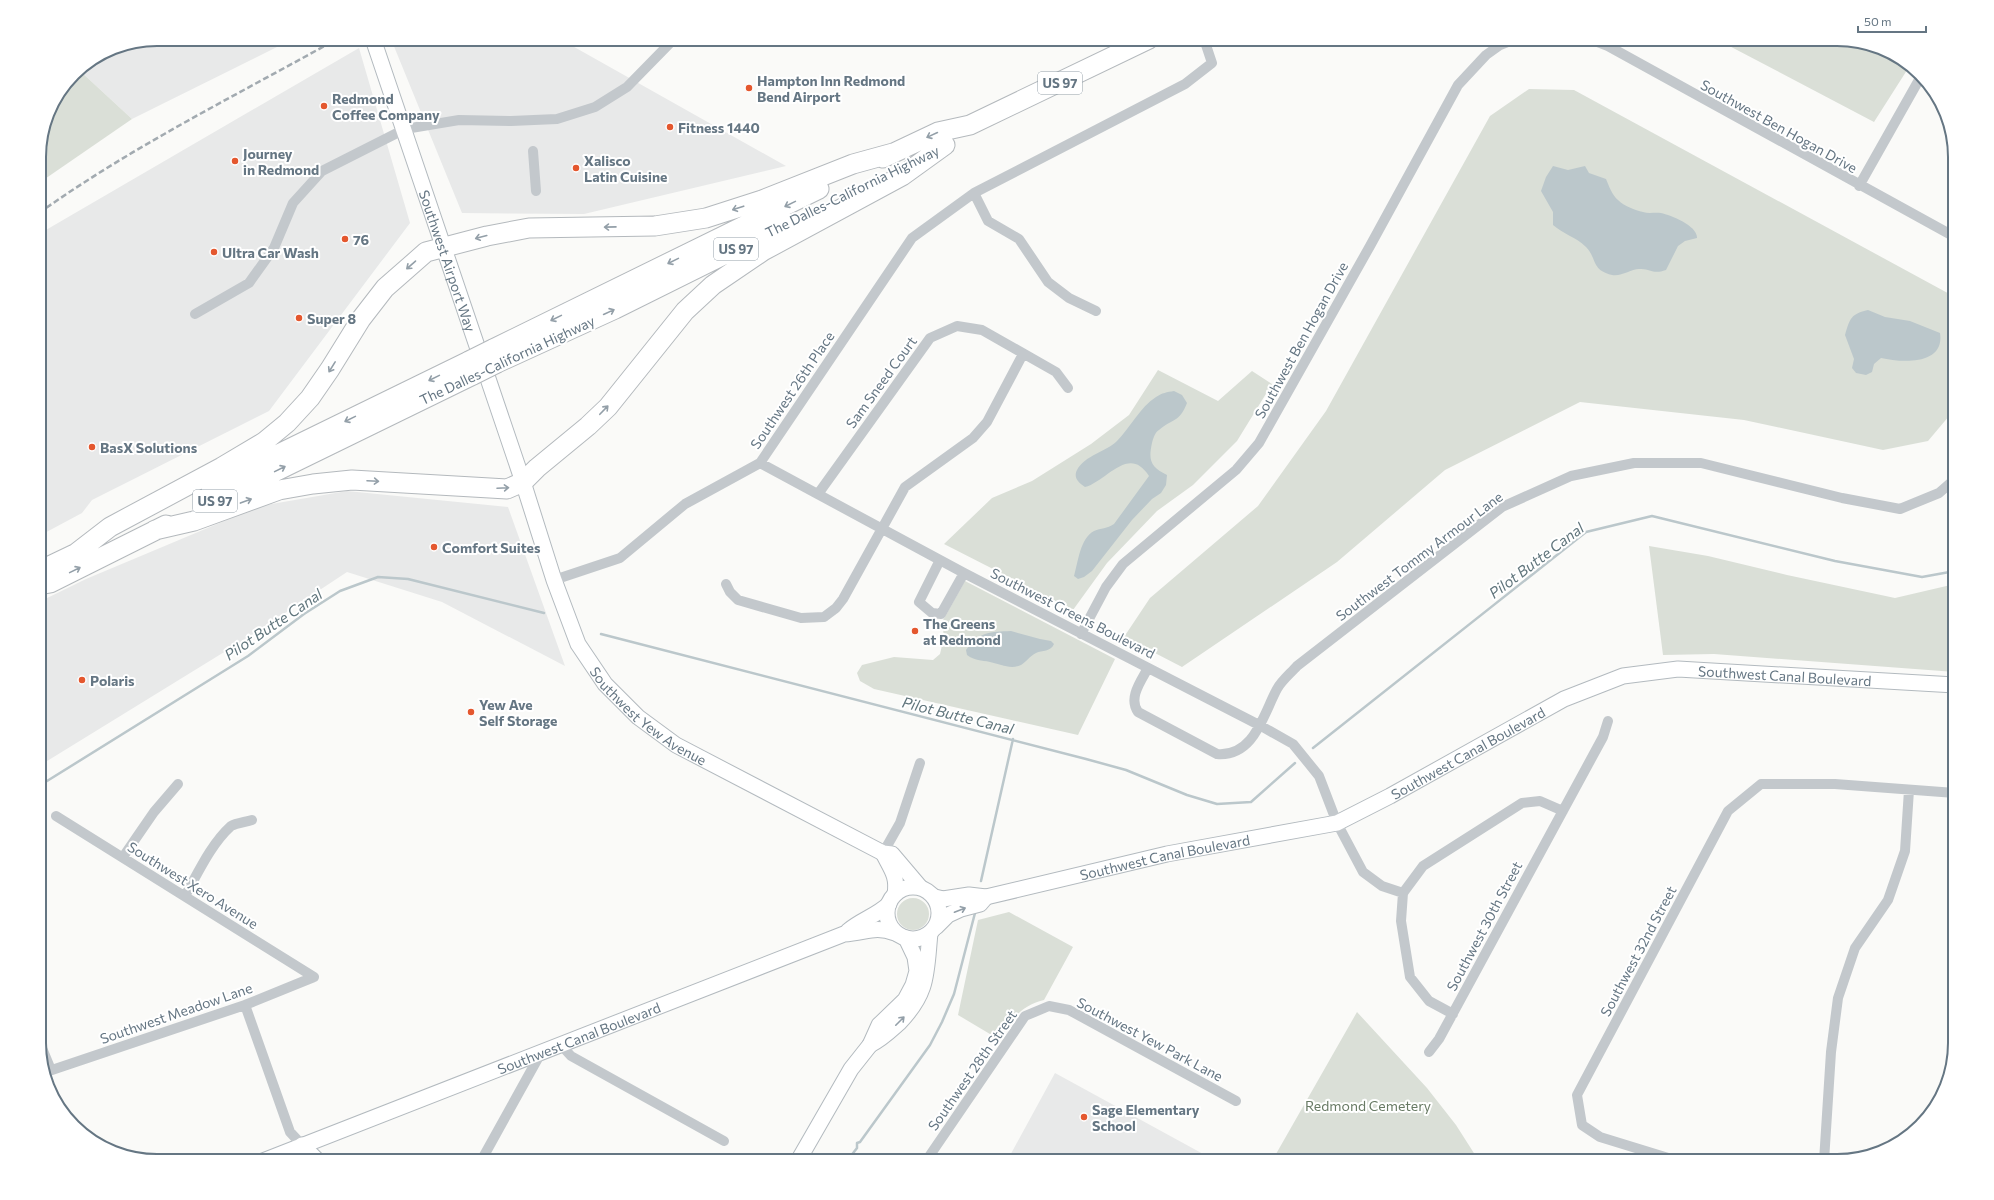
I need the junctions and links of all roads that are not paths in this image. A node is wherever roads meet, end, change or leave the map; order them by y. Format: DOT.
graph roads {
  1 [pos="375,46"];
  2 [pos="667,46"];
  3 [pos="1134,46"];
  4 [pos="1206,46"];
  5 [pos="1499,46"];
  6 [pos="1608,46"];
  7 [pos="1918,81"];
  8 [pos="970,125"];
  9 [pos="405,129"];
  10 [pos="945,145"];
  11 [pos="533,151"];
  12 [pos="893,153"];
  13 [pos="1859,186"];
  14 [pos="536,191"];
  15 [pos="974,193"];
  16 [pos="1948,233"];
  17 [pos="444,247"];
  18 [pos="1096,311"];
  19 [pos="195,314"];
  20 [pos="1023,354"];
  21 [pos="495,356"];
  22 [pos="471,368"];
  23 [pos="1068,388"];
  24 [pos="760,463"];
  25 [pos="523,482"];
  26 [pos="1948,485"];
  27 [pos="818,494"];
  28 [pos="881,529"];
  29 [pos="155,530"];
  30 [pos="75,554"];
  31 [pos="940,560"];
  32 [pos="46,568"];
  33 [pos="964,572"];
  34 [pos="554,580"];
  35 [pos="46,584"];
  36 [pos="726,584"];
  37 [pos="1081,634"];
  38 [pos="1148,668"];
  39 [pos="1948,685"];
  40 [pos="1608,721"];
  41 [pos="1261,726"];
  42 [pos="920,764"];
  43 [pos="178,784"];
  44 [pos="1909,790"];
  45 [pos="1948,793"];
  46 [pos="1562,811"];
  47 [pos="56,816"];
  48 [pos="252,820"];
  49 [pos="1337,823"];
  50 [pos="883,853"];
  51 [pos="123,858"];
  52 [pos="920,887"];
  53 [pos="1403,894"];
  54 [pos="185,896"];
  55 [pos="934,897"];
  56 [pos="986,897"];
  57 [pos="892,899"];
  58 [pos="933,930"];
  59 [pos="844,934"];
  60 [pos="901,936"];
  61 [pos="314,977"];
  62 [pos="245,1005"];
  63 [pos="1049,1006"];
  64 [pos="1453,1014"];
  65 [pos="561,1045"];
  66 [pos="870,1045"];
  67 [pos="542,1051"];
  68 [pos="1429,1052"];
  69 [pos="50,1070"];
  70 [pos="1236,1101"];
  71 [pos="724,1141"];
  72 [pos="302,1146"];
  73 [pos="281,1154"];
  74 [pos="311,1154"];
  75 [pos="485,1154"];
  76 [pos="802,1154"];
  77 [pos="931,1154"];
  78 [pos="1655,1154"];
  79 [pos="1825,1154"];
  1 -- 9 [label="main road, Southwest Airport Way"];
  2 -- 9 [label="street"];
  3 -- 8 [label="highway, The Dalles-California Highway / US 97"];
  4 -- 15 [label="street, Southwest 26th Place"];
  5 -- 37 [label="street, Southwest Ben Hogan Drive"];
  6 -- 13 [label="street, Southwest Ben Hogan Drive"];
  7 -- 13 [label="street"];
  8 -- 10 [label="highway, The Dalles-California Highway / US 97"];
  8 -- 12 [label="highway, The Dalles-California Highway / US 97, one-way"];
  9 -- 17 [label="main road, Southwest Airport Way"];
  9 -- 19 [label="street"];
  21 -- 10 [label="highway, The Dalles-California Highway / US 97, one-way"];
  25 -- 10 [label="highway, one-way"];
  11 -- 14 [label="street"];
  12 -- 17 [label="highway, one-way"];
  12 -- 21 [label="highway, The Dalles-California Highway / US 97, one-way"];
  13 -- 16 [label="street, Southwest Ben Hogan Drive"];
  15 -- 18 [label="street"];
  15 -- 24 [label="street, Southwest 26th Place"];
  17 -- 25 [label="main road, Southwest Airport Way"];
  17 -- 30 [label="highway, one-way"];
  20 -- 23 [label="street, Sam Sneed Court"];
  20 -- 27 [label="street, Sam Sneed Court"];
  20 -- 28 [label="street"];
  21 -- 22 [label="highway, The Dalles-California Highway / US 97, bridge"];
  29 -- 22 [label="highway, The Dalles-California Highway / US 97, one-way"];
  22 -- 30 [label="highway, The Dalles-California Highway / US 97, one-way"];
  24 -- 27 [label="street, Southwest Greens Boulevard"];
  24 -- 34 [label="street, Southwest 26th Place"];
  29 -- 25 [label="highway, one-way"];
  25 -- 34 [label="main road, Southwest Yew Avenue"];
  26 -- 41 [label="street, Southwest Tommy Armour Lane"];
  27 -- 28 [label="street, Southwest Greens Boulevard"];
  28 -- 31 [label="street, Southwest Greens Boulevard"];
  28 -- 36 [label="street"];
  35 -- 29 [label="highway, The Dalles-California Highway / US 97, one-way"];
  30 -- 32 [label="highway, The Dalles-California Highway / US 97"];
  31 -- 33 [label="street, Southwest Greens Boulevard"];
  31 -- 33 [label="street"];
  33 -- 37 [label="street, Southwest Greens Boulevard"];
  34 -- 50 [label="main road, Southwest Yew Avenue"];
  37 -- 38 [label="street, Southwest Greens Boulevard"];
  38 -- 41 [label="street, Southwest Greens Boulevard"];
  38 -- 41 [label="street, Southwest Tommy Armour Lane"];
  39 -- 49 [label="main road, Southwest Canal Boulevard"];
  40 -- 46 [label="street, Southwest 30th Street"];
  41 -- 49 [label="street, Southwest Greens Boulevard"];
  42 -- 50 [label="street"];
  43 -- 51 [label="street"];
  44 -- 45 [label="street"];
  44 -- 78 [label="street, Southwest 32nd Street"];
  44 -- 79 [label="street"];
  46 -- 53 [label="street"];
  46 -- 64 [label="street, Southwest 30th Street"];
  47 -- 51 [label="street, Southwest Xero Avenue"];
  48 -- 54 [label="street"];
  49 -- 53 [label="street, Southwest Greens Boulevard"];
  49 -- 56 [label="main road, Southwest Canal Boulevard"];
  50 -- 52 [label="main road, Southwest Yew Avenue"];
  50 -- 57 [label="main road"];
  51 -- 54 [label="street, Southwest Xero Avenue"];
  52 -- 55 [label="main road"];
  52 -- 57 [label="main road"];
  53 -- 64 [label="street"];
  54 -- 61 [label="street, Southwest Xero Avenue"];
  55 -- 56 [label="main road, Southwest Canal Boulevard"];
  55 -- 58 [label="main road"];
  58 -- 56 [label="main road, Southwest Canal Boulevard, one-way"];
  57 -- 59 [label="main road"];
  57 -- 60 [label="main road"];
  58 -- 60 [label="main road"];
  66 -- 58 [label="main road, one-way"];
  59 -- 60 [label="main road, Southwest Canal Boulevard"];
  59 -- 65 [label="main road, Southwest Canal Boulevard"];
  60 -- 66 [label="main road"];
  61 -- 62 [label="street, Southwest Meadow Lane"];
  62 -- 69 [label="street, Southwest Meadow Lane"];
  62 -- 72 [label="street"];
  63 -- 70 [label="street, Southwest Yew Park Lane"];
  63 -- 77 [label="street, Southwest 28th Street"];
  64 -- 68 [label="street, Southwest 30th Street"];
  65 -- 67 [label="main road, Southwest Canal Boulevard"];
  65 -- 71 [label="street"];
  66 -- 76 [label="main road"];
  67 -- 72 [label="main road, Southwest Canal Boulevard"];
  67 -- 75 [label="street"];
  72 -- 73 [label="main road, Southwest Canal Boulevard"];
  72 -- 74 [label="main road"];
}
